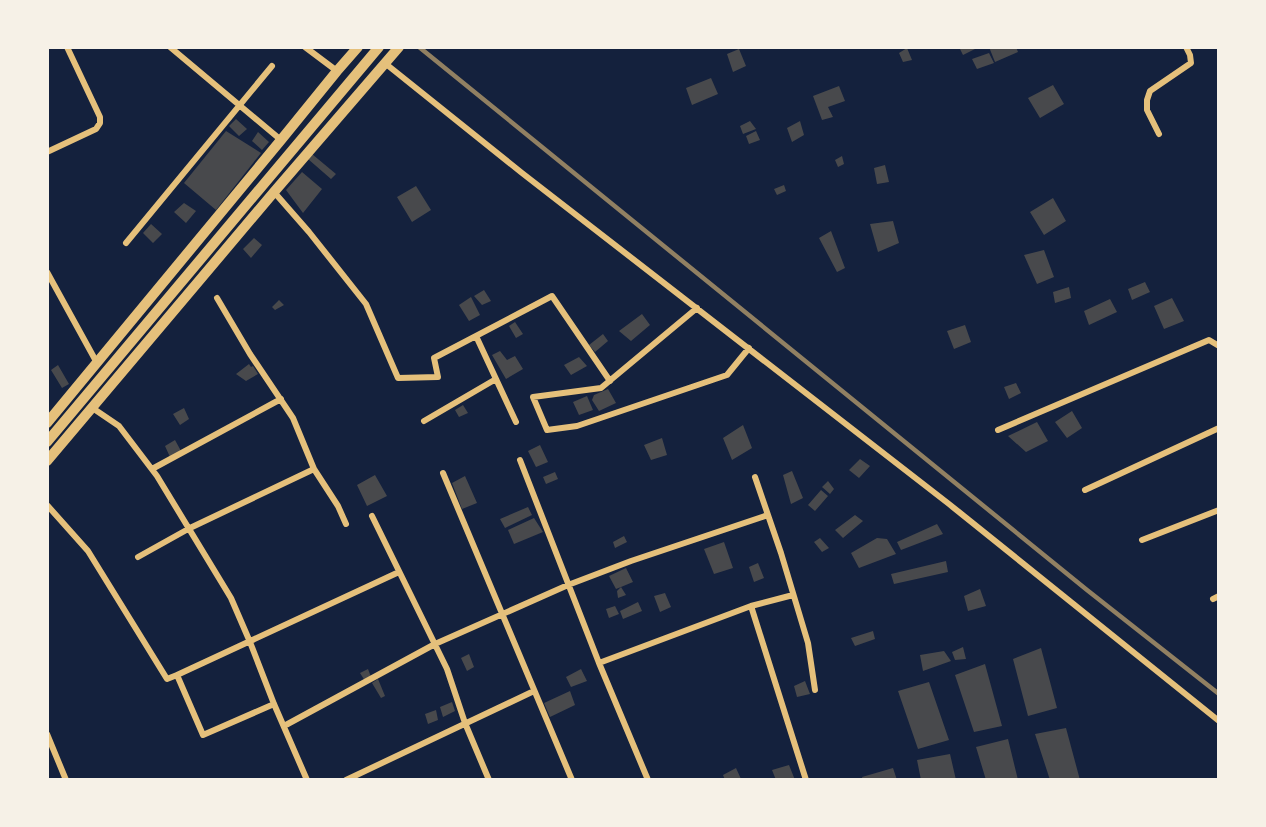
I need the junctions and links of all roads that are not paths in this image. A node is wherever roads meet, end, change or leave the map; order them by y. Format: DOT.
graph roads {
  1 [pos="67,47"];
  2 [pos="170,47"];
  3 [pos="305,47"];
  4 [pos="358,47"];
  5 [pos="379,47"];
  6 [pos="399,47"];
  7 [pos="1186,47"];
  8 [pos="386,64"];
  9 [pos="272,66"];
  10 [pos="337,71"];
  11 [pos="239,106"];
  12 [pos="1159,134"];
  13 [pos="281,140"];
  14 [pos="47,152"];
  15 [pos="274,192"];
  16 [pos="126,243"];
  17 [pos="47,272"];
  18 [pos="217,298"];
  19 [pos="697,309"];
  20 [pos="476,336"];
  21 [pos="1219,347"];
  22 [pos="749,348"];
  23 [pos="97,363"];
  24 [pos="496,379"];
  25 [pos="610,381"];
  26 [pos="281,399"];
  27 [pos="91,407"];
  28 [pos="424,421"];
  29 [pos="516,422"];
  30 [pos="47,423"];
  31 [pos="1219,428"];
  32 [pos="999,430"];
  33 [pos="47,442"];
  34 [pos="520,460"];
  35 [pos="47,461"];
  36 [pos="152,469"];
  37 [pos="314,469"];
  38 [pos="443,473"];
  39 [pos="755,477"];
  40 [pos="1085,490"];
  41 [pos="47,505"];
  42 [pos="1219,510"];
  43 [pos="768,515"];
  44 [pos="372,516"];
  45 [pos="346,524"];
  46 [pos="190,528"];
  47 [pos="1142,540"];
  48 [pos="138,557"];
  49 [pos="399,572"];
  50 [pos="568,586"];
  51 [pos="793,595"];
  52 [pos="751,606"];
  53 [pos="502,615"];
  54 [pos="250,642"];
  55 [pos="435,644"];
  56 [pos="599,663"];
  57 [pos="177,675"];
  58 [pos="815,690"];
  59 [pos="534,691"];
  60 [pos="274,704"];
  61 [pos="1219,722"];
  62 [pos="465,723"];
  63 [pos="284,726"];
  64 [pos="47,734"];
  65 [pos="487,779"];
  66 [pos="66,780"];
  67 [pos="307,780"];
  68 [pos="346,780"];
  69 [pos="572,780"];
  70 [pos="648,780"];
  71 [pos="806,780"];
  1 -- 14 [label="street"];
  2 -- 11 [label="street"];
  3 -- 10 [label="street"];
  4 -- 10 [label="main road"];
  5 -- 33 [label="main road"];
  6 -- 8 [label="main road"];
  7 -- 12 [label="street"];
  8 -- 15 [label="main road"];
  8 -- 19 [label="street"];
  9 -- 11 [label="street"];
  10 -- 13 [label="main road"];
  11 -- 13 [label="street"];
  11 -- 16 [label="street"];
  13 -- 23 [label="main road"];
  15 -- 20 [label="street"];
  15 -- 27 [label="main road"];
  17 -- 23 [label="street"];
  18 -- 26 [label="street"];
  19 -- 22 [label="street"];
  19 -- 25 [label="street"];
  20 -- 24 [label="street"];
  20 -- 25 [label="street"];
  21 -- 32 [label="street"];
  22 -- 25 [label="street"];
  22 -- 61 [label="street"];
  23 -- 30 [label="main road"];
  24 -- 28 [label="street"];
  24 -- 29 [label="street"];
  26 -- 36 [label="street"];
  26 -- 37 [label="street"];
  27 -- 35 [label="main road"];
  27 -- 36 [label="street"];
  31 -- 40 [label="street"];
  34 -- 50 [label="street"];
  36 -- 46 [label="street"];
  37 -- 45 [label="street"];
  37 -- 46 [label="street"];
  38 -- 53 [label="street"];
  39 -- 43 [label="street"];
  41 -- 57 [label="street"];
  42 -- 47 [label="street"];
  43 -- 50 [label="street"];
  43 -- 51 [label="street"];
  44 -- 49 [label="street"];
  46 -- 48 [label="street"];
  46 -- 54 [label="street"];
  49 -- 54 [label="street"];
  49 -- 55 [label="street"];
  50 -- 53 [label="street"];
  50 -- 56 [label="street"];
  51 -- 52 [label="street"];
  51 -- 58 [label="street"];
  52 -- 56 [label="street"];
  52 -- 71 [label="street"];
  53 -- 55 [label="street"];
  53 -- 59 [label="street"];
  54 -- 57 [label="street"];
  54 -- 60 [label="street"];
  55 -- 62 [label="street"];
  55 -- 63 [label="street"];
  56 -- 70 [label="street"];
  57 -- 60 [label="street"];
  59 -- 62 [label="street"];
  59 -- 69 [label="street"];
  60 -- 63 [label="street"];
  62 -- 65 [label="street"];
  62 -- 68 [label="street"];
  63 -- 67 [label="street"];
  64 -- 66 [label="street"];
}
